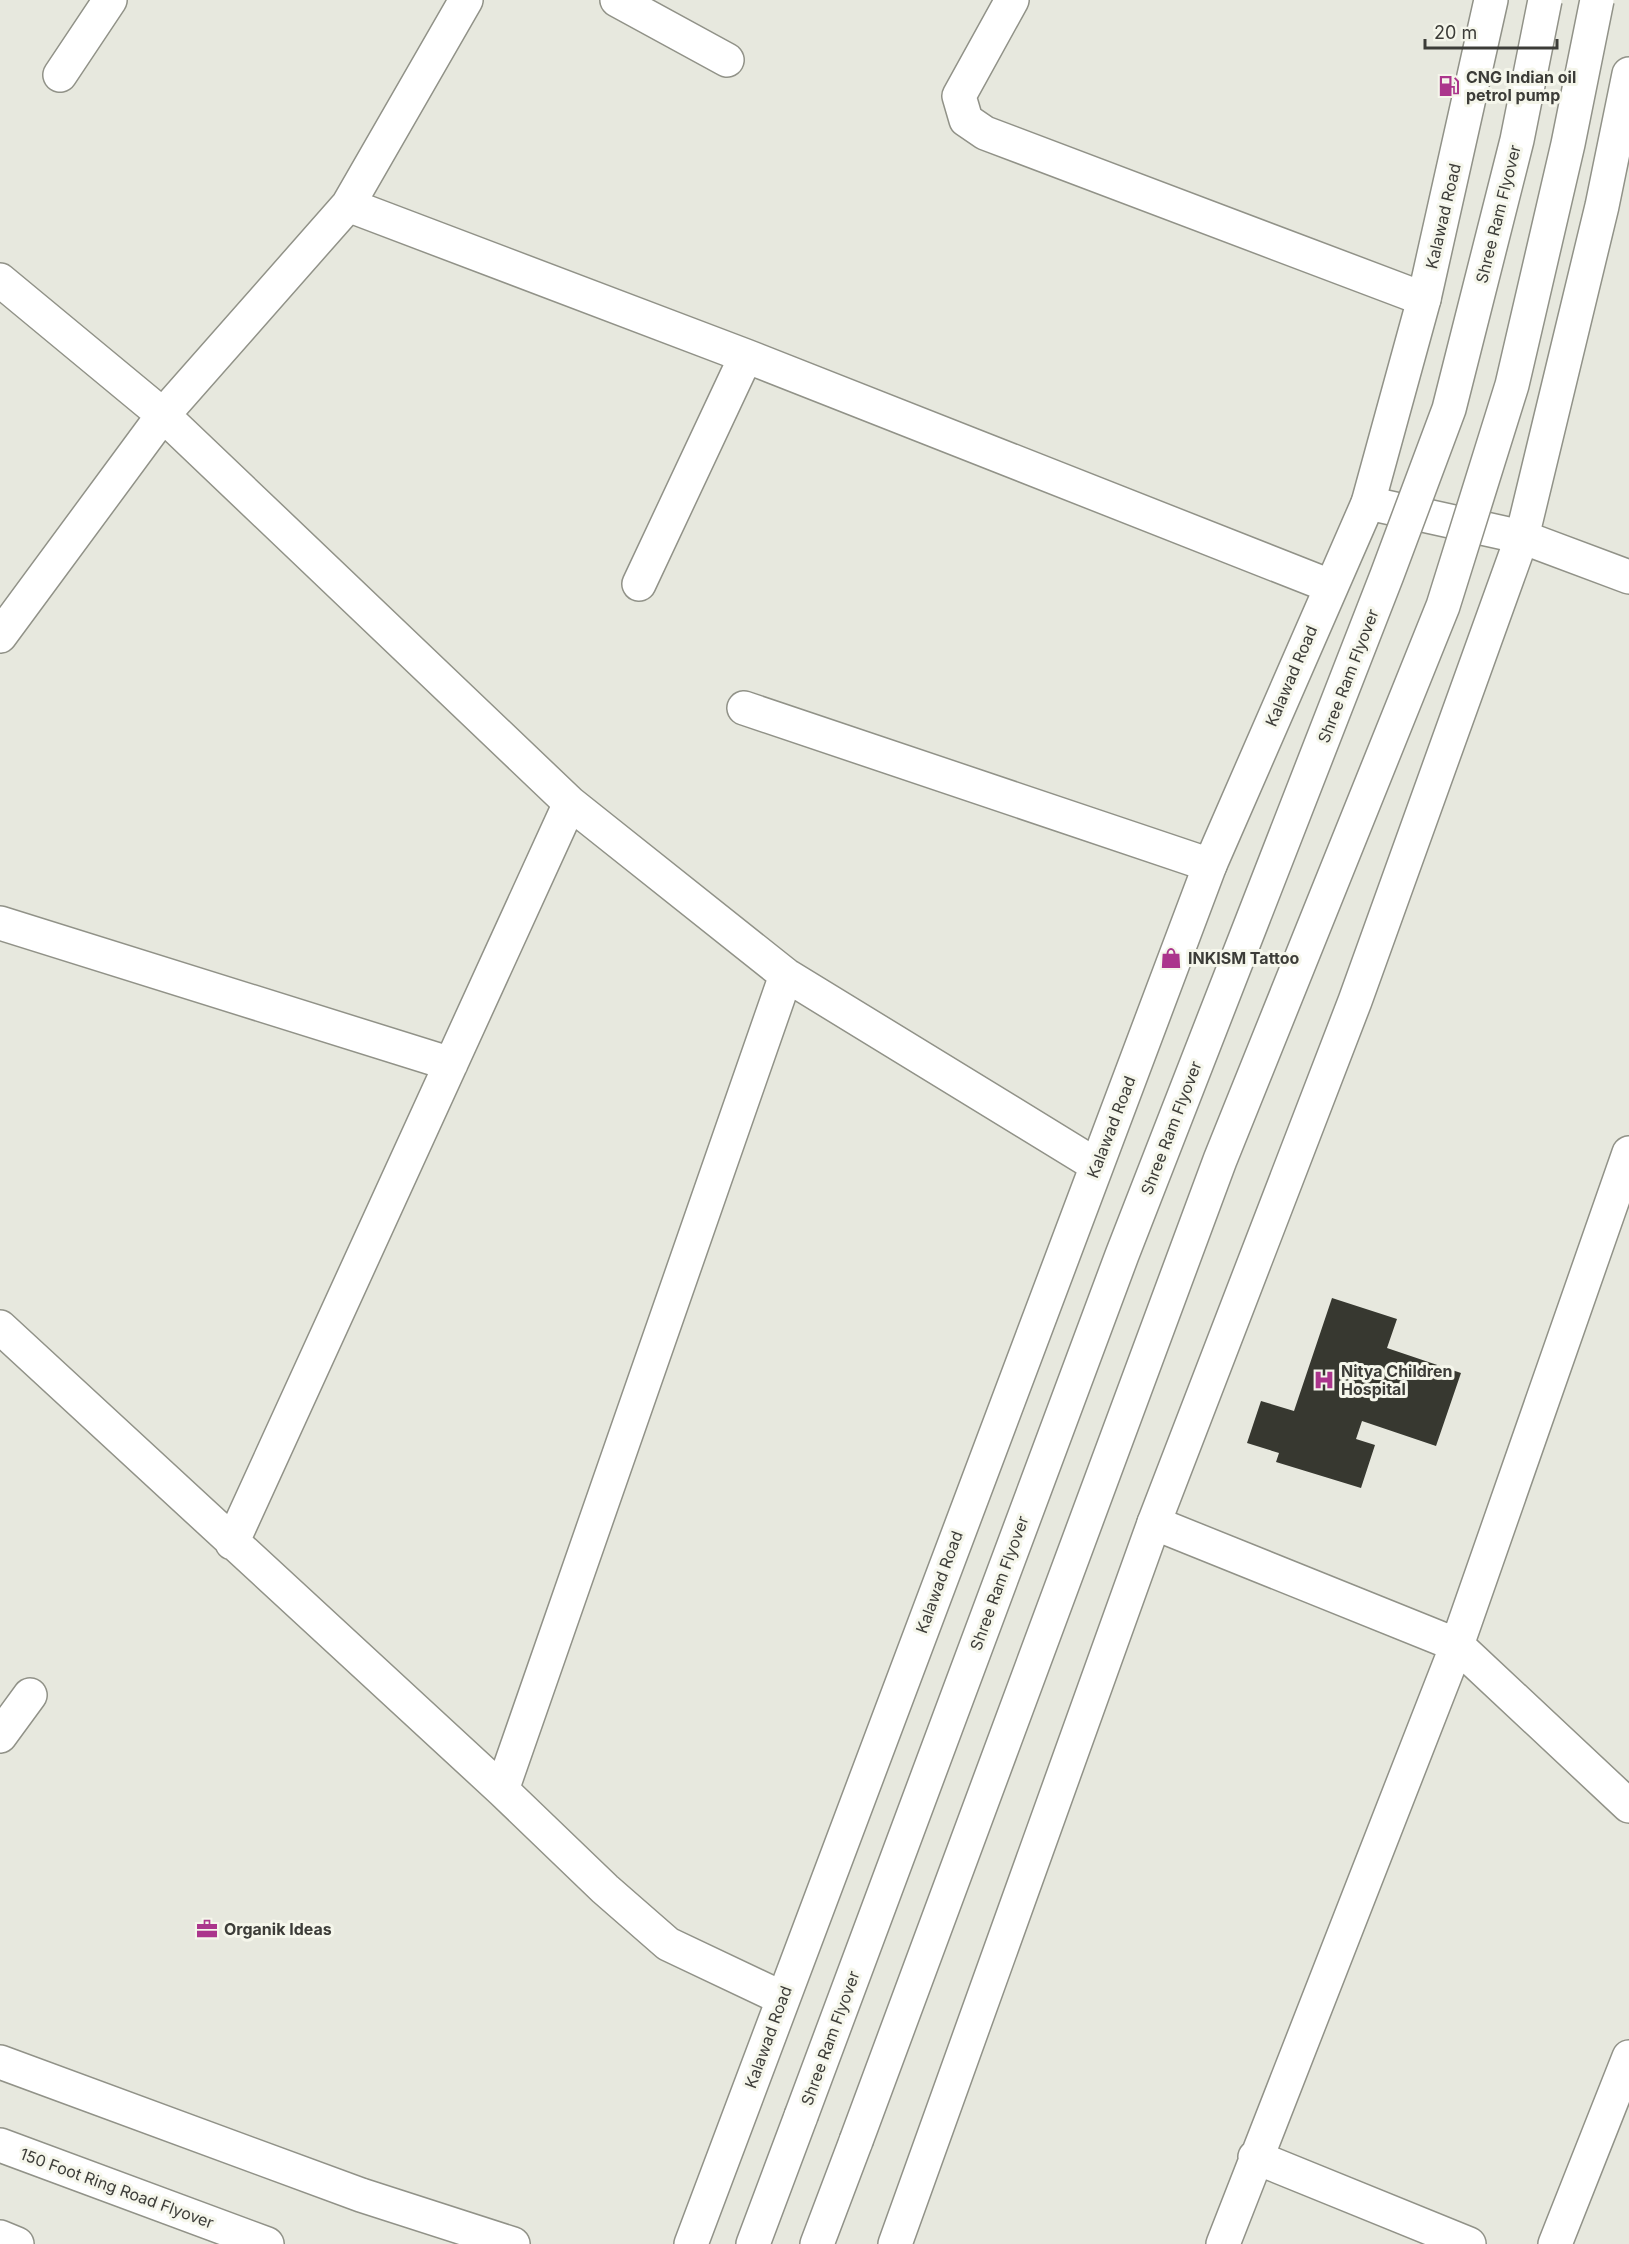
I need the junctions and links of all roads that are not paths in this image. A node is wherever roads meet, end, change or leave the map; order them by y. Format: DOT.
graph roads {
  1 [pos="110,0"];
  2 [pos="466,0"];
  3 [pos="617,0"];
  4 [pos="1012,0"];
  5 [pos="1491,0"];
  6 [pos="1545,0"];
  7 [pos="1597,0"];
  8 [pos="727,60"];
  9 [pos="1629,74"];
  10 [pos="60,75"];
  11 [pos="348,205"];
  12 [pos="0,280"];
  13 [pos="1424,299"];
  14 [pos="746,356"];
  15 [pos="163,415"];
  16 [pos="1368,503"];
  17 [pos="1522,537"];
  18 [pos="1629,577"];
  19 [pos="639,584"];
  20 [pos="1330,586"];
  21 [pos="0,636"];
  22 [pos="744,708"];
  23 [pos="570,803"];
  24 [pos="1210,865"];
  25 [pos="0,923"];
  26 [pos="786,975"];
  27 [pos="451,1064"];
  28 [pos="1629,1153"];
  29 [pos="1096,1165"];
  30 [pos="0,1327"];
  31 [pos="1154,1523"];
  32 [pos="232,1543"];
  33 [pos="1457,1645"];
  34 [pos="30,1695"];
  35 [pos="0,1736"];
  36 [pos="502,1790"];
  37 [pos="1629,1806"];
  38 [pos="782,1998"];
  39 [pos="1629,2057"];
  40 [pos="0,2062"];
  41 [pos="0,2145"];
  42 [pos="1255,2157"];
  43 [pos="0,2237"];
  44 [pos="17,2244"];
  45 [pos="267,2244"];
  46 [pos="513,2244"];
  47 [pos="691,2244"];
  48 [pos="753,2244"];
  49 [pos="818,2244"];
  50 [pos="895,2244"];
  51 [pos="1223,2244"];
  52 [pos="1469,2244"];
  53 [pos="1555,2244"];
  1 -- 10 [label="main road"];
  2 -- 11 [label="main road"];
  3 -- 8 [label="main road"];
  4 -- 13 [label="main road"];
  5 -- 13 [label="main road, Kalawad Road"];
  6 -- 48 [label="main road, Shree Ram Flyover, bridge"];
  7 -- 49 [label="main road, bridge"];
  9 -- 17 [label="main road"];
  11 -- 14 [label="main road"];
  11 -- 15 [label="main road"];
  12 -- 15 [label="main road"];
  13 -- 16 [label="main road, Kalawad Road"];
  14 -- 19 [label="main road"];
  14 -- 20 [label="main road"];
  15 -- 21 [label="main road"];
  15 -- 23 [label="main road"];
  16 -- 17 [label="main road"];
  16 -- 20 [label="main road, Kalawad Road"];
  17 -- 18 [label="main road"];
  17 -- 31 [label="main road"];
  20 -- 24 [label="main road, Kalawad Road"];
  22 -- 24 [label="main road"];
  23 -- 26 [label="main road"];
  23 -- 27 [label="main road"];
  24 -- 29 [label="main road, Kalawad Road"];
  25 -- 27 [label="main road"];
  26 -- 29 [label="main road"];
  26 -- 36 [label="main road"];
  27 -- 32 [label="main road"];
  28 -- 33 [label="main road"];
  29 -- 38 [label="main road, Kalawad Road"];
  30 -- 32 [label="main road"];
  31 -- 33 [label="main road"];
  31 -- 50 [label="main road"];
  32 -- 36 [label="main road"];
  33 -- 37 [label="main road"];
  33 -- 42 [label="main road"];
  34 -- 35 [label="main road"];
  36 -- 38 [label="main road"];
  38 -- 47 [label="main road, Kalawad Road"];
  39 -- 53 [label="main road"];
  40 -- 46 [label="main road"];
  41 -- 45 [label="main road, 150 Foot Ring Road Flyover"];
  42 -- 51 [label="main road"];
  42 -- 52 [label="main road"];
  43 -- 44 [label="main road"];
}
